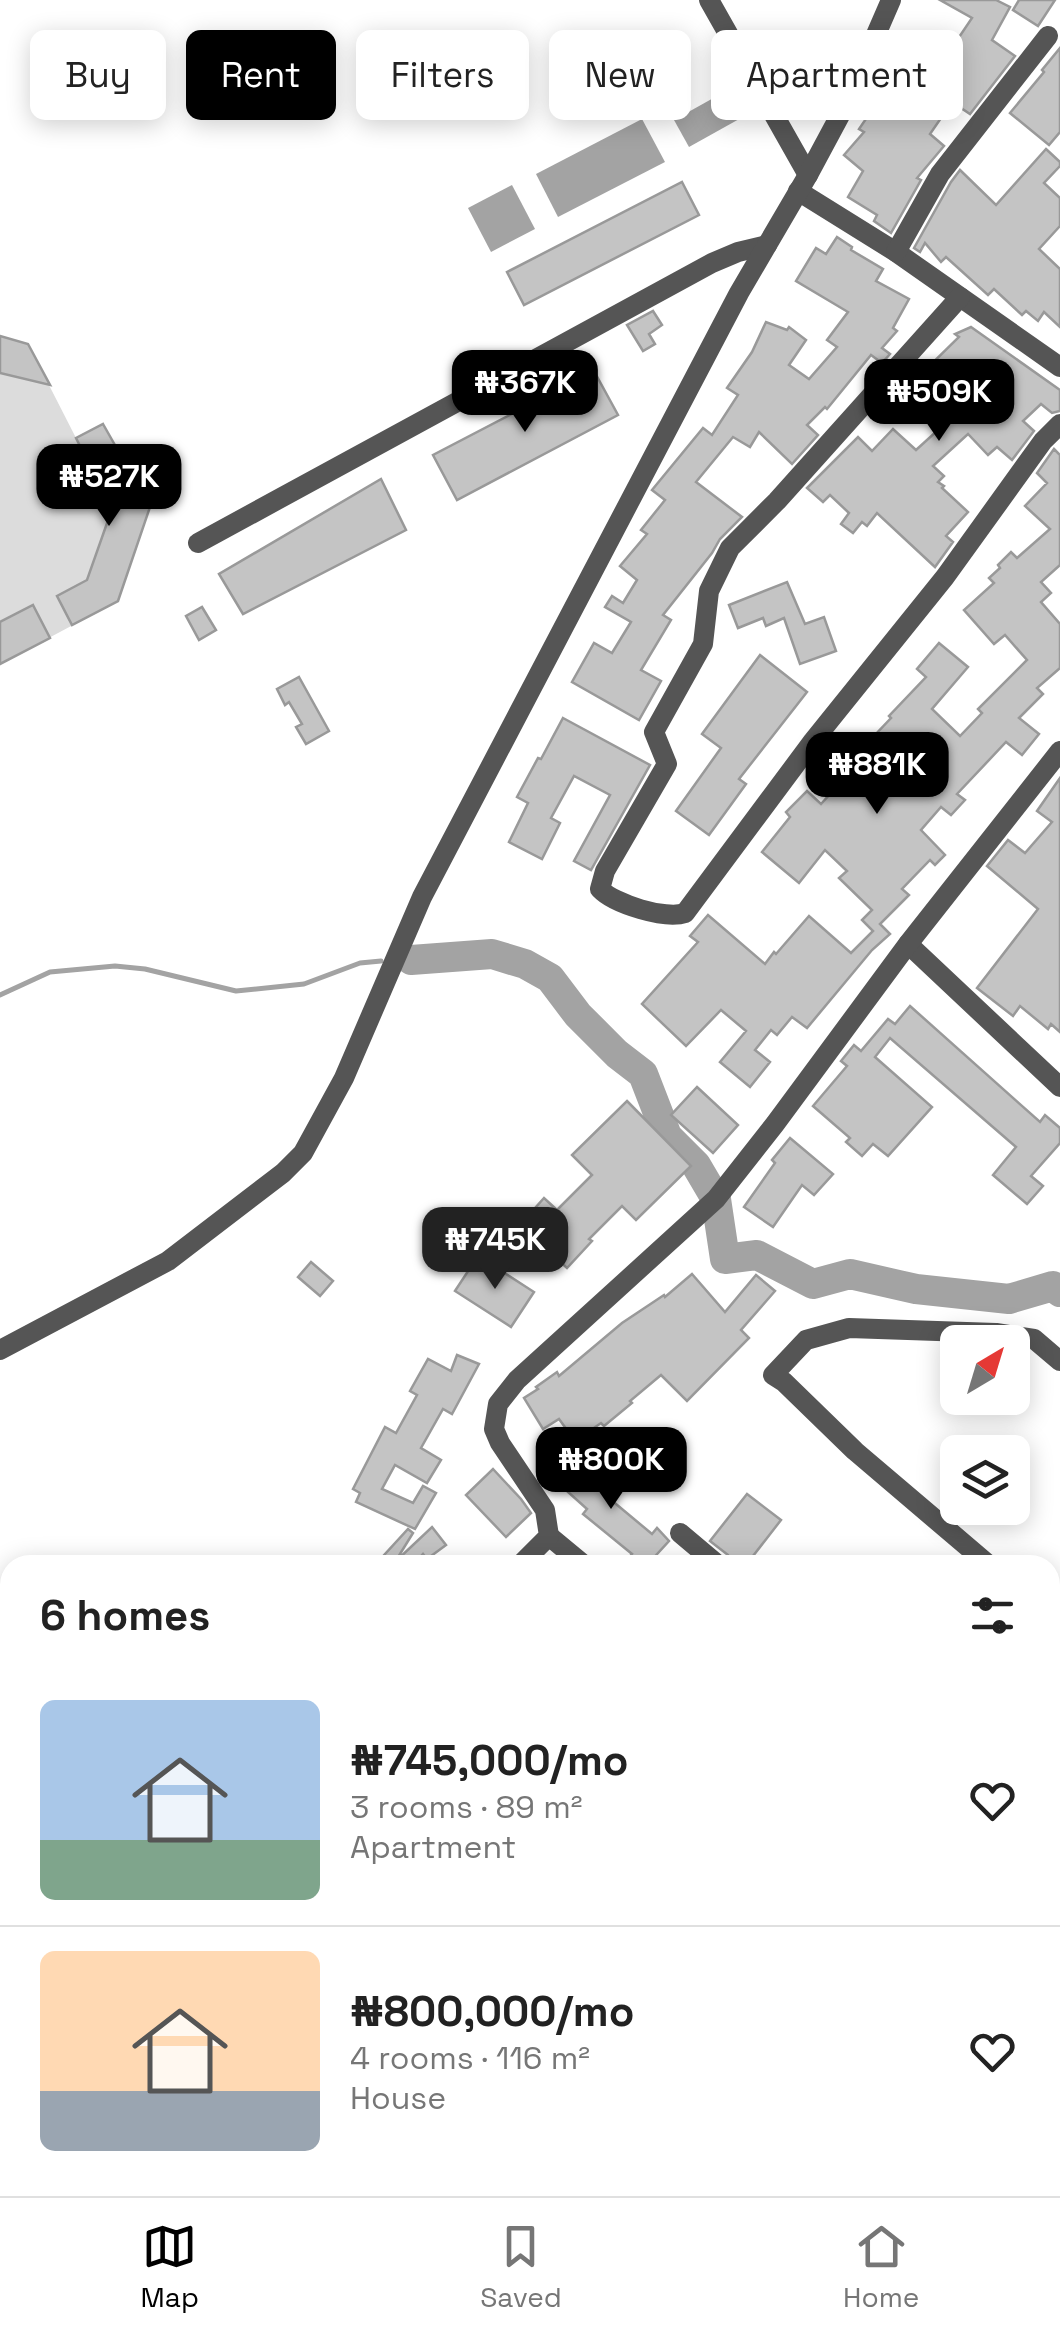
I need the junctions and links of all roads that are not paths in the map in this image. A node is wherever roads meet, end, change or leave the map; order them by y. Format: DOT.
graph roads {
  1 [pos="709,0"];
  2 [pos="891,0"];
  3 [pos="1048,36"];
  4 [pos="802,183"];
  5 [pos="768,244"];
  6 [pos="896,252"];
  7 [pos="960,297"];
  8 [pos="1060,367"];
  9 [pos="1060,424"];
  10 [pos="198,544"];
  11 [pos="1060,751"];
  12 [pos="908,944"];
  13 [pos="1060,1087"];
  14 [pos="0,1350"];
  15 [pos="1060,1361"];
  16 [pos="680,1533"];
  17 [pos="549,1536"];
  18 [pos="530,1555"];
  19 [pos="572,1555"];
  20 [pos="706,1555"];
  21 [pos="977,1555"];
  1 -- 4 [label="street"];
  2 -- 4 [label="street"];
  3 -- 6 [label="street"];
  4 -- 5 [label="street"];
  4 -- 6 [label="street"];
  5 -- 10 [label="street"];
  5 -- 14 [label="street"];
  6 -- 7 [label="street"];
  7 -- 8 [label="street"];
  7 -- 9 [label="street"];
  11 -- 12 [label="street"];
  12 -- 13 [label="street"];
  12 -- 17 [label="street"];
  15 -- 21 [label="street"];
  16 -- 20 [label="street"];
  17 -- 18 [label="street"];
  17 -- 19 [label="street"];
}
